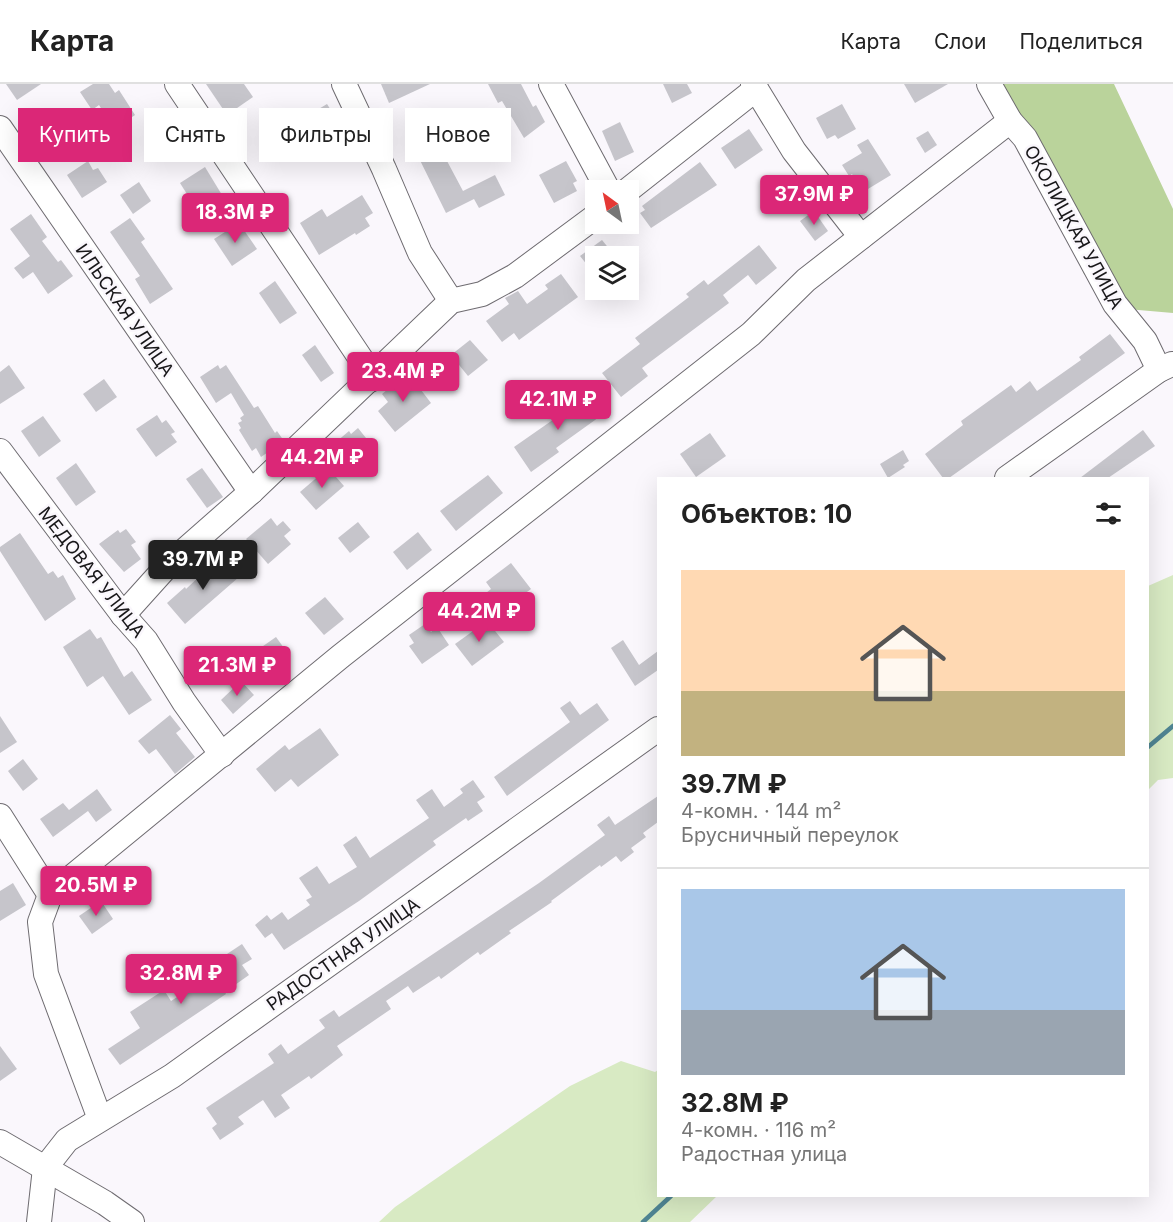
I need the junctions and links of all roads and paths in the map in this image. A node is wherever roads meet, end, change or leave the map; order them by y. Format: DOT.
graph roads {
  1 [pos="177,84"];
  2 [pos="344,84"];
  3 [pos="551,84"];
  4 [pos="989,84"];
  5 [pos="755,87"];
  6 [pos="1010,121"];
  7 [pos="0,128"];
  8 [pos="603,180"];
  9 [pos="639,181"];
  10 [pos="585,224"];
  11 [pos="861,237"];
  12 [pos="451,301"];
  13 [pos="1166,367"];
  14 [pos="370,380"];
  15 [pos="0,451"];
  16 [pos="1008,477"];
  17 [pos="251,492"];
  18 [pos="123,615"];
  19 [pos="657,730"];
  20 [pos="222,755"];
  21 [pos="0,816"];
  22 [pos="50,895"];
  23 [pos="100,1119"];
  24 [pos="0,1142"];
  25 [pos="45,1168"];
  26 [pos="39,1222"];
  27 [pos="132,1222"];
  1 -- 14 [label="street"];
  2 -- 12 [label="street"];
  3 -- 8 [label="street"];
  4 -- 6 [label="street, ОКОЛИЦКАЯ УЛИЦА"];
  5 -- 9 [label="street"];
  5 -- 11 [label="street"];
  6 -- 11 [label="street"];
  6 -- 13 [label="street, ОКОЛИЦКАЯ УЛИЦА"];
  7 -- 17 [label="street, ИЛЬСКАЯ УЛИЦА"];
  10 -- 12 [label="street"];
  11 -- 20 [label="street"];
  12 -- 14 [label="street"];
  13 -- 16 [label="street"];
  14 -- 17 [label="street"];
  15 -- 18 [label="street, МЕДОВАЯ УЛИЦА"];
  17 -- 18 [label="street"];
  18 -- 20 [label="street, МЕДОВАЯ УЛИЦА"];
  19 -- 23 [label="street, РАДОСТНАЯ УЛИЦА"];
  20 -- 22 [label="street"];
  21 -- 22 [label="street"];
  22 -- 23 [label="street"];
  23 -- 25 [label="street, РАДОСТНАЯ УЛИЦА"];
  24 -- 25 [label="street"];
  25 -- 26 [label="street"];
  25 -- 27 [label="street"];
}
